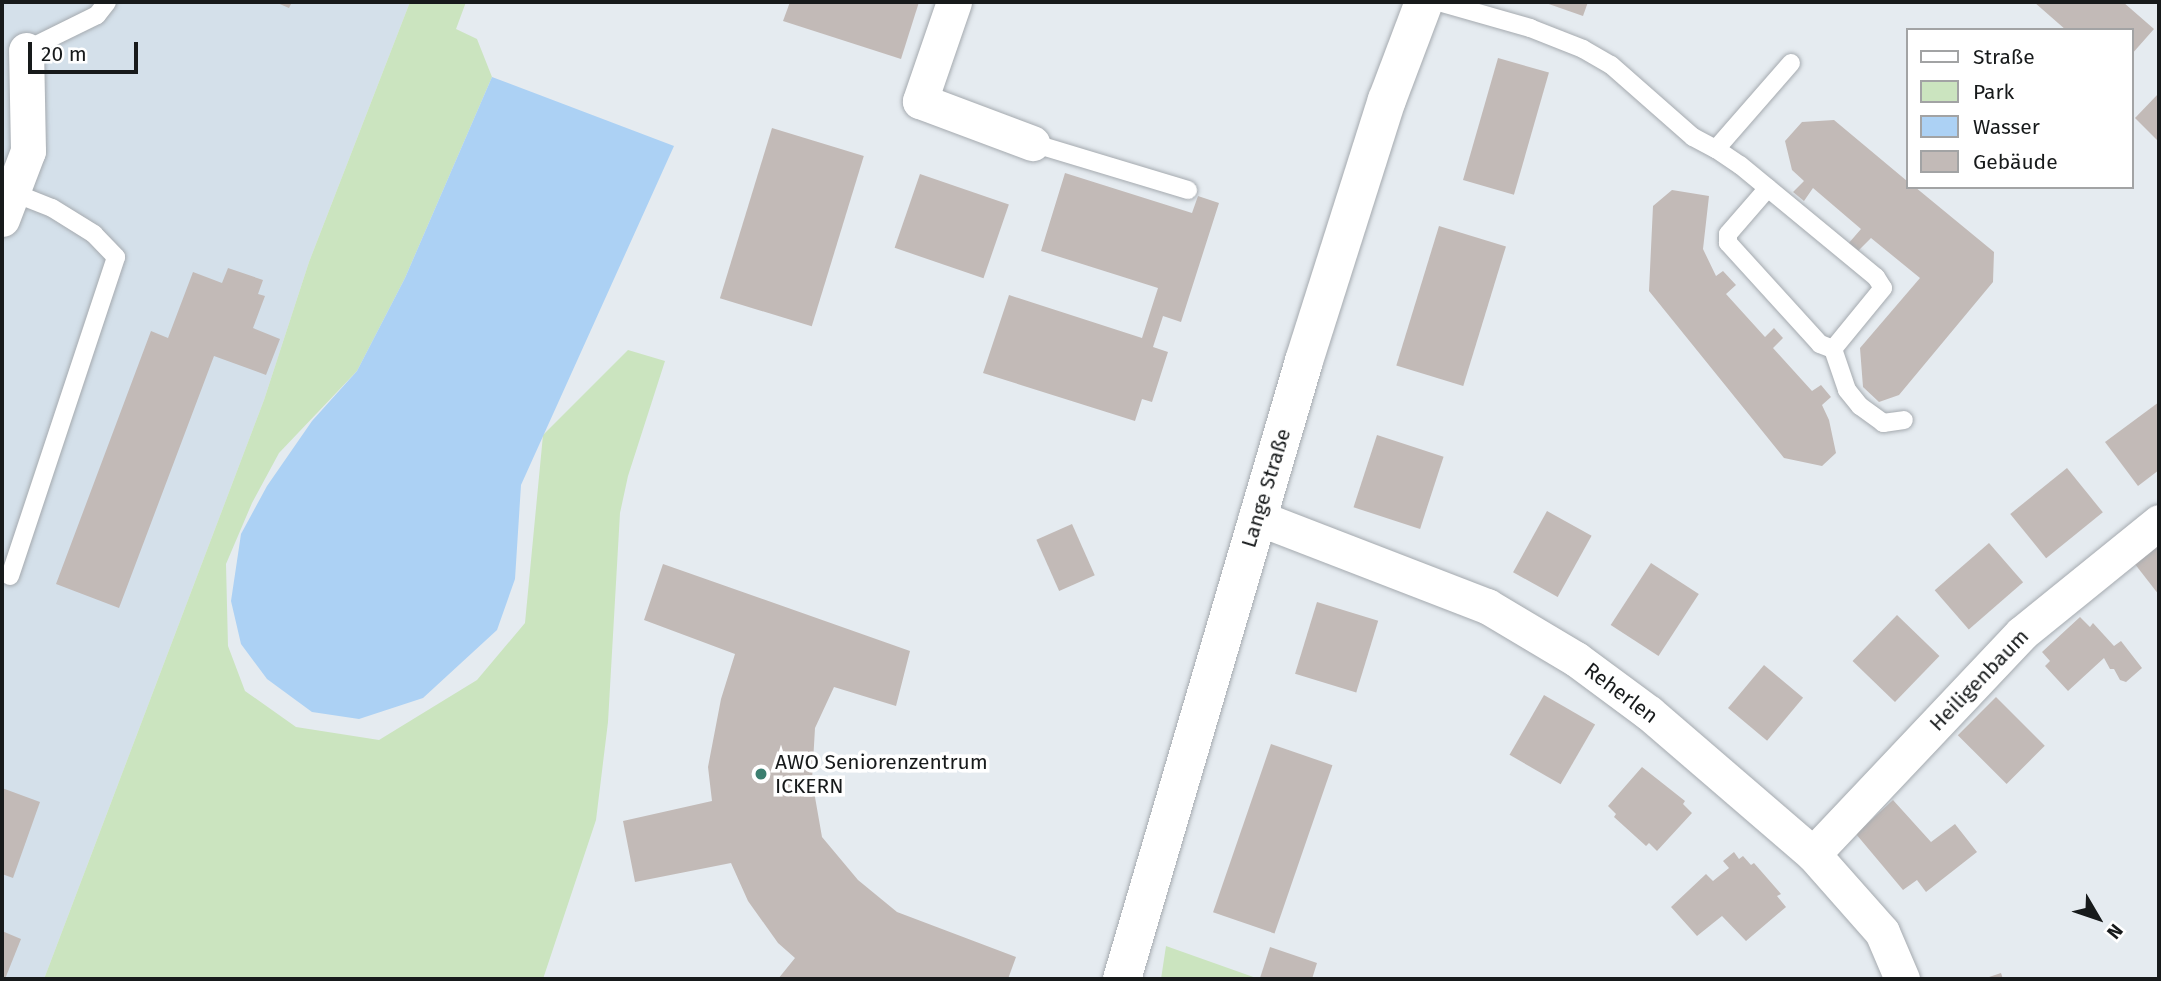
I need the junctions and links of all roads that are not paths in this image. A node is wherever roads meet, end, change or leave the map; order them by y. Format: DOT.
graph roads {
  1 [pos="107,2"];
  2 [pos="954,2"];
  3 [pos="1424,2"];
  4 [pos="1439,2"];
  5 [pos="26,50"];
  6 [pos="1791,63"];
  7 [pos="1032,143"];
  8 [pos="1716,149"];
  9 [pos="1768,188"];
  10 [pos="1188,190"];
  11 [pos="7,205"];
  12 [pos="1833,349"];
  13 [pos="1903,420"];
  14 [pos="1256,517"];
  15 [pos="2159,522"];
  16 [pos="10,576"];
  17 [pos="1813,854"];
  18 [pos="1122,979"];
  19 [pos="1902,979"];
  1 -- 5 [label="lane"];
  2 -- 7 [label="street"];
  3 -- 14 [label="main road, Lange Straße"];
  4 -- 8 [label="lane"];
  5 -- 11 [label="street"];
  6 -- 8 [label="lane"];
  7 -- 10 [label="lane"];
  8 -- 9 [label="lane"];
  9 -- 12 [label="lane"];
  9 -- 12 [label="lane"];
  11 -- 16 [label="lane"];
  12 -- 13 [label="lane"];
  14 -- 17 [label="street, Reherlen"];
  14 -- 18 [label="main road, Lange Straße"];
  15 -- 17 [label="street, Heiligenbaum"];
  17 -- 19 [label="street, Reherlen"];
}
